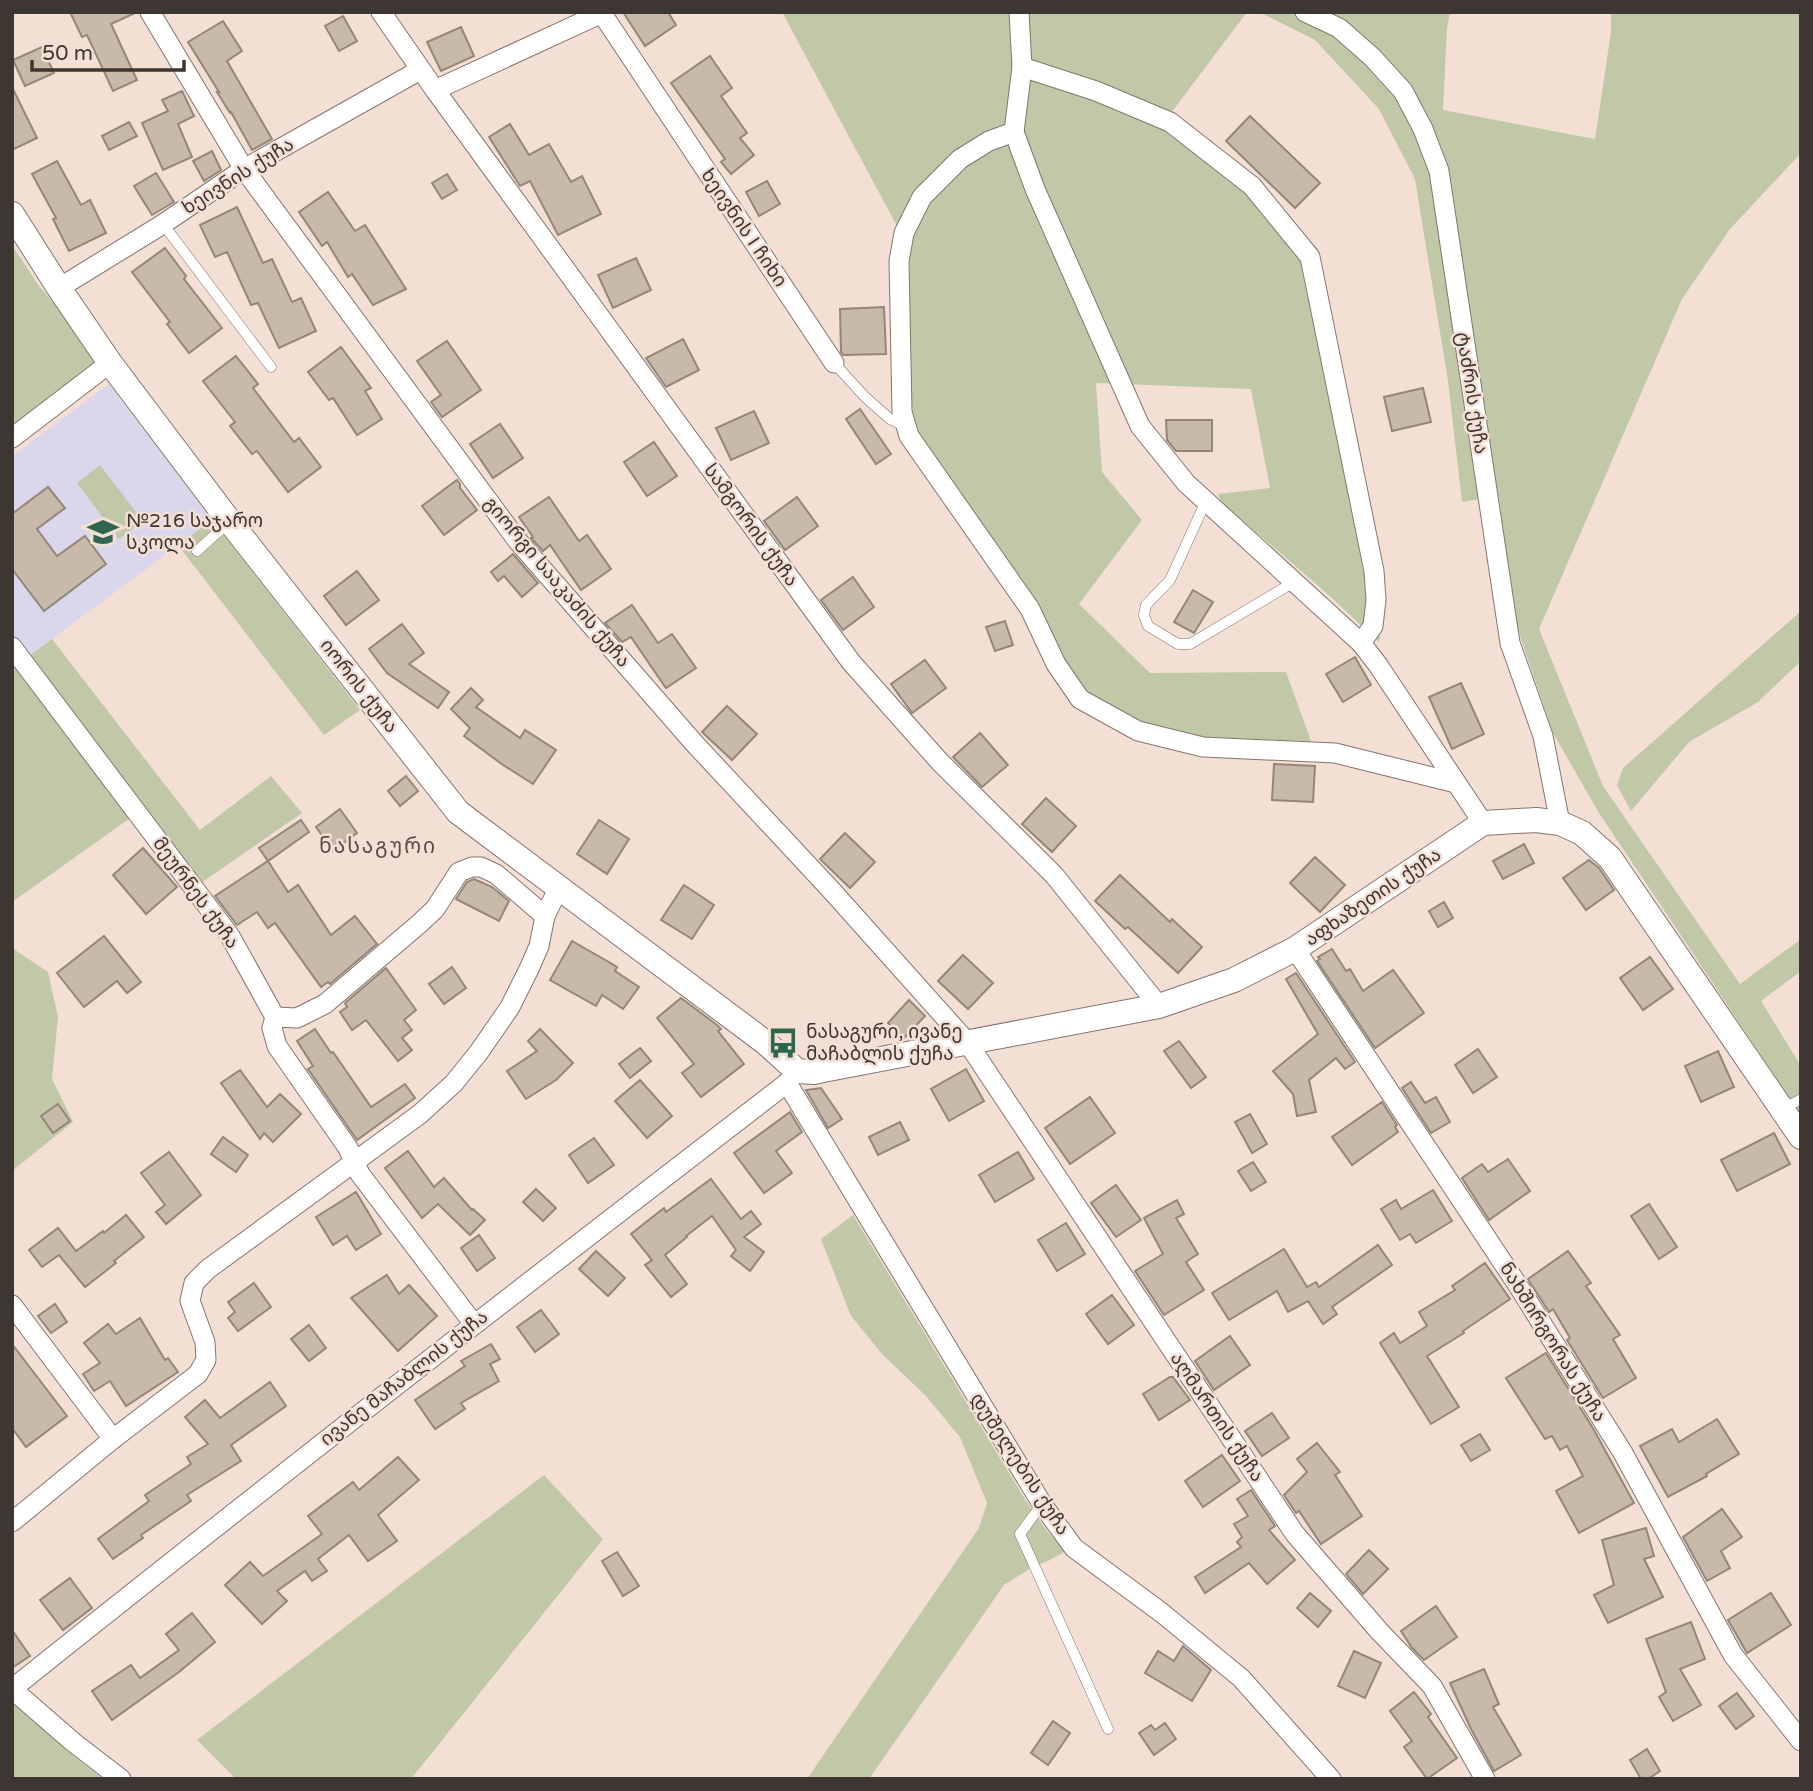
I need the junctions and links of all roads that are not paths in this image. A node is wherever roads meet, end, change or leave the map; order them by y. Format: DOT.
graph roads {
  1 [pos="150,12"];
  2 [pos="381,12"];
  3 [pos="1018,12"];
  4 [pos="1306,12"];
  5 [pos="602,13"];
  6 [pos="1022,67"];
  7 [pos="420,70"];
  8 [pos="435,90"];
  9 [pos="1014,132"];
  10 [pos="244,169"];
  11 [pos="12,214"];
  12 [pos="163,224"];
  13 [pos="59,288"];
  14 [pos="110,363"];
  15 [pos="834,363"];
  16 [pos="271,368"];
  17 [pos="905,426"];
  18 [pos="12,438"];
  19 [pos="1206,501"];
  20 [pos="230,522"];
  21 [pos="197,551"];
  22 [pos="1294,582"];
  23 [pos="1361,643"];
  24 [pos="12,647"];
  25 [pos="1456,782"];
  26 [pos="1483,823"];
  27 [pos="1560,823"];
  28 [pos="559,887"];
  29 [pos="545,916"];
  30 [pos="1295,949"];
  31 [pos="1159,1006"];
  32 [pos="275,1017"];
  33 [pos="967,1042"];
  34 [pos="792,1077"];
  35 [pos="1792,1104"];
  36 [pos="1801,1137"];
  37 [pos="354,1164"];
  38 [pos="12,1305"];
  39 [pos="473,1324"];
  40 [pos="113,1439"];
  41 [pos="1042,1504"];
  42 [pos="12,1522"];
  43 [pos="12,1689"];
  44 [pos="1108,1729"];
  45 [pos="1801,1741"];
  46 [pos="121,1779"];
  47 [pos="1331,1779"];
  48 [pos="1485,1779"];
  1 -- 10 [label="street, გიორგი სააკაძის ქუჩა"];
  2 -- 7 [label="street, სამგორის ქუჩა"];
  3 -- 6 [label="street"];
  4 -- 27 [label="street, ტაძრის ქუჩა"];
  5 -- 8 [label="street"];
  5 -- 15 [label="street, ხეივნის I ჩიხი"];
  6 -- 9 [label="street"];
  6 -- 23 [label="street"];
  7 -- 8 [label="street, სამგორის ქუჩა"];
  7 -- 10 [label="street, ხეივნის ქუჩა"];
  8 -- 31 [label="street, სამგორის ქუჩა"];
  9 -- 17 [label="street"];
  9 -- 19 [label="street"];
  10 -- 12 [label="street, ხეივნის ქუჩა"];
  10 -- 33 [label="street, გიორგი სააკაძის ქუჩა"];
  11 -- 13 [label="street, იორის ქუჩა"];
  12 -- 13 [label="street, ხეივნის ქუჩა"];
  12 -- 16 [label="lane"];
  13 -- 14 [label="street, იორის ქუჩა"];
  14 -- 18 [label="street"];
  14 -- 20 [label="street, იორის ქუჩა"];
  15 -- 17 [label="lane, ხეივნის I ჩიხი"];
  17 -- 25 [label="street"];
  19 -- 22 [label="street"];
  19 -- 22 [label="lane"];
  20 -- 21 [label="lane"];
  20 -- 28 [label="street, იორის ქუჩა"];
  22 -- 23 [label="street"];
  23 -- 25 [label="street"];
  24 -- 32 [label="street, მეურნეს ქუჩა"];
  25 -- 26 [label="street"];
  26 -- 27 [label="street"];
  26 -- 30 [label="street, აფხაზეთის ქუჩა"];
  27 -- 35 [label="street"];
  28 -- 29 [label="street"];
  28 -- 34 [label="street, იორის ქუჩა"];
  29 -- 32 [label="street"];
  29 -- 37 [label="street"];
  30 -- 31 [label="street, აფხაზეთის ქუჩა"];
  30 -- 45 [label="street, ნახშირგორას ქუჩა"];
  31 -- 33 [label="street, აფხაზეთის ქუჩა"];
  32 -- 37 [label="street, მეურნეს ქუჩა"];
  33 -- 34 [label="street, აფხაზეთის ქუჩა"];
  33 -- 48 [label="street, აღმართის ქუჩა"];
  34 -- 39 [label="street, ივანე მაჩაბლის ქუჩა"];
  34 -- 41 [label="street, დუშელების ქუჩა"];
  35 -- 36 [label="street"];
  37 -- 39 [label="street, მეურნეს ქუჩა"];
  37 -- 40 [label="street"];
  38 -- 40 [label="street"];
  39 -- 43 [label="street, ივანე მაჩაბლის ქუჩა"];
  40 -- 42 [label="street"];
  41 -- 44 [label="lane"];
  41 -- 47 [label="street, დუშელების ქუჩა"];
  43 -- 46 [label="street"];
}
